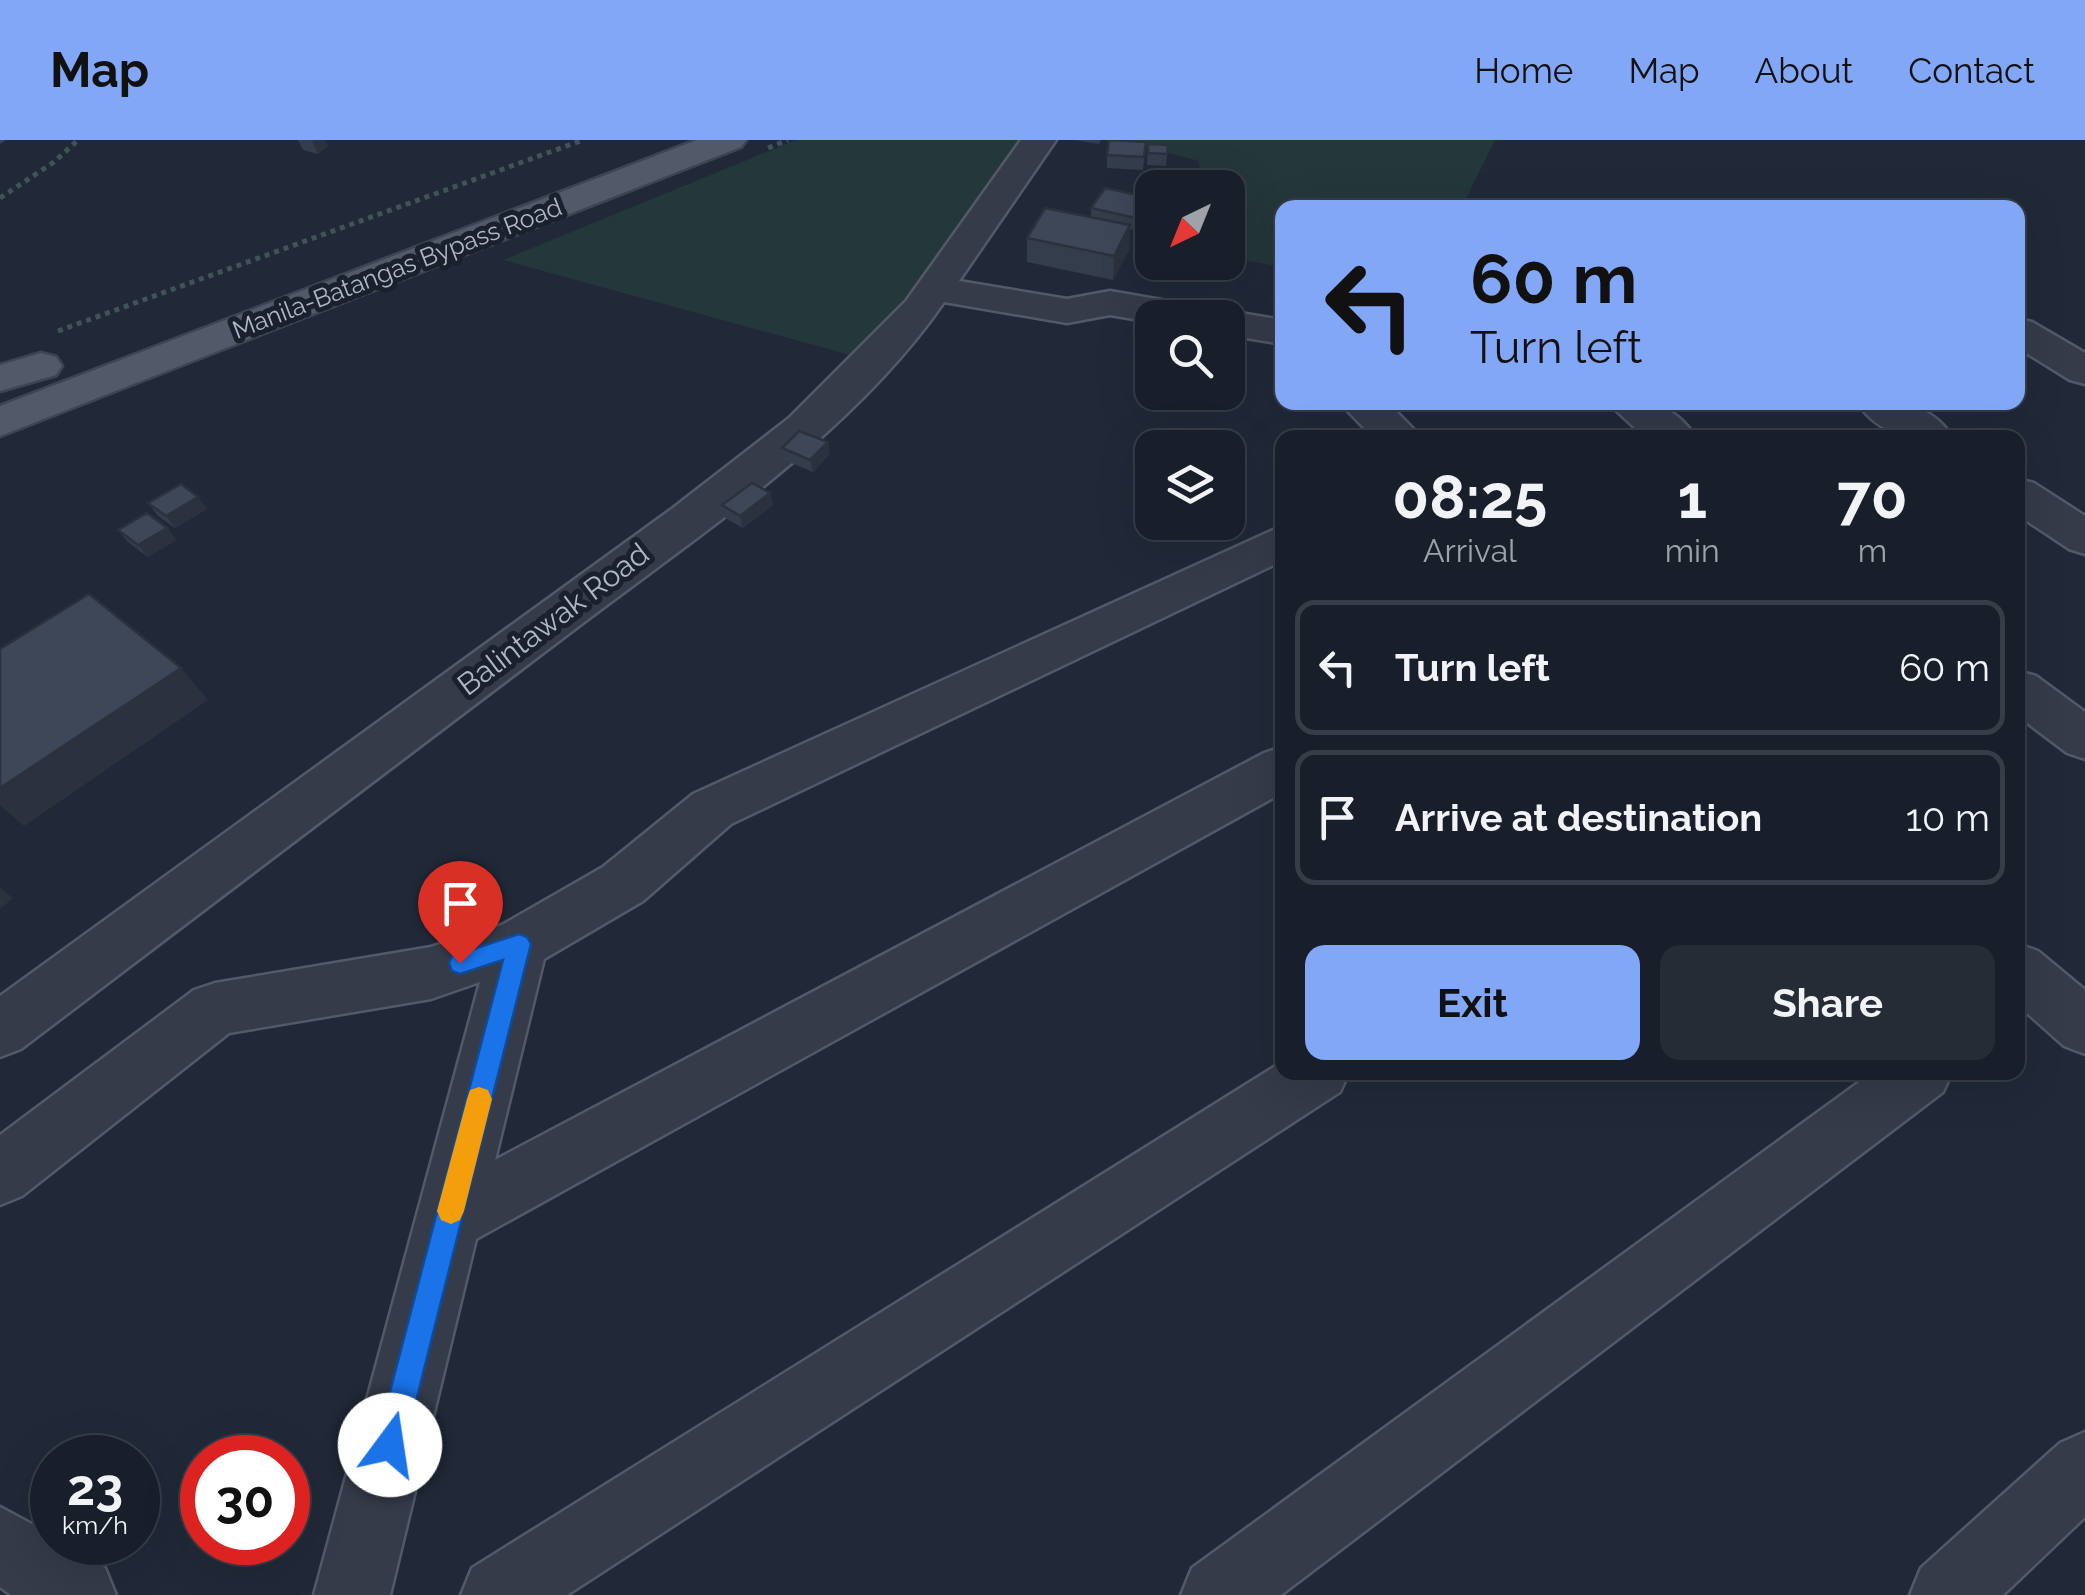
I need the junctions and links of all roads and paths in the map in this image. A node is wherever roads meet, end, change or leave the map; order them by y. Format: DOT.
graph roads {
  1 [pos="78,140"];
  2 [pos="583,140"];
  3 [pos="639,140"];
  4 [pos="729,140"];
  5 [pos="1039,140"];
  6 [pos="0,198"];
  7 [pos="944,277"];
  8 [pos="228,295"];
  9 [pos="1135,308"];
  10 [pos="2025,319"];
  11 [pos="1245,326"];
  12 [pos="2085,330"];
  13 [pos="1275,332"];
  14 [pos="2025,335"];
  15 [pos="58,362"];
  16 [pos="2085,372"];
  17 [pos="0,380"];
  18 [pos="1369,410"];
  19 [pos="1638,410"];
  20 [pos="1890,410"];
  21 [pos="0,418"];
  22 [pos="1392,430"];
  23 [pos="1665,430"];
  24 [pos="1920,430"];
  25 [pos="2025,499"];
  26 [pos="2085,538"];
  27 [pos="1275,545"];
  28 [pos="2025,695"];
  29 [pos="2085,739"];
  30 [pos="1275,772"];
  31 [pos="519,944"];
  32 [pos="2025,987"];
  33 [pos="2085,1028"];
  34 [pos="0,1030"];
  35 [pos="1306,1080"];
  36 [pos="1911,1080"];
  37 [pos="0,1174"];
  38 [pos="448,1219"];
  39 [pos="2085,1468"];
  40 [pos="0,1544"];
  41 [pos="78,1595"];
  42 [pos="352,1595"];
  43 [pos="499,1595"];
  44 [pos="1219,1595"];
  45 [pos="1948,1595"];
  1 -- 6 [label="path"];
  2 -- 15 [label="path"];
  3 -- 8 [label="main road, Manila-Batangas Bypass Road"];
  4 -- 15 [label="main road, Manila-Batangas Bypass Road"];
  5 -- 7 [label="street, Balintawak Road"];
  7 -- 9 [label="street"];
  7 -- 34 [label="street, Balintawak Road"];
  10 -- 12 [label="street"];
  11 -- 13 [label="street"];
  14 -- 16 [label="street"];
  15 -- 17 [label="main road, Manila-Batangas Bypass Road"];
  15 -- 21 [label="main road, Manila-Batangas Bypass Road"];
  18 -- 22 [label="street"];
  19 -- 23 [label="street"];
  20 -- 24 [label="street"];
  25 -- 26 [label="street"];
  27 -- 31 [label="street"];
  28 -- 29 [label="street"];
  30 -- 38 [label="street"];
  31 -- 37 [label="street"];
  31 -- 38 [label="street"];
  32 -- 33 [label="street"];
  35 -- 43 [label="street"];
  36 -- 44 [label="street"];
  38 -- 42 [label="street"];
  39 -- 45 [label="street"];
  40 -- 41 [label="street"];
}
